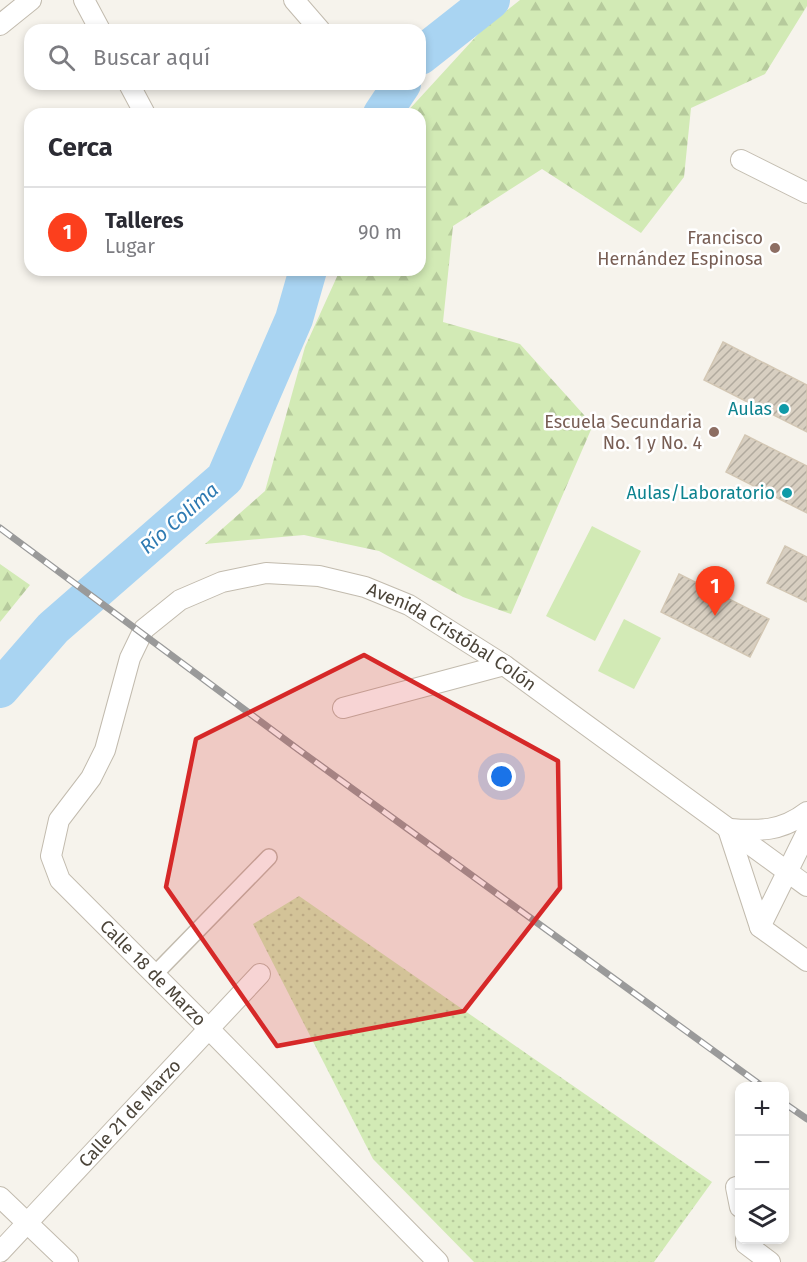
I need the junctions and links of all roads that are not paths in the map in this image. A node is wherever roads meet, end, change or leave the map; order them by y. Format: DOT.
graph roads {
  1 [pos="31,0"];
  2 [pos="84,0"];
  3 [pos="294,0"];
  4 [pos="97,24"];
  5 [pos="315,24"];
  6 [pos="0,25"];
  7 [pos="132,90"];
  8 [pos="141,108"];
  9 [pos="741,160"];
  10 [pos="807,193"];
  11 [pos="144,629"];
  12 [pos="504,665"];
  13 [pos="343,708"];
  14 [pos="807,812"];
  15 [pos="728,829"];
  16 [pos="807,832"];
  17 [pos="269,857"];
  18 [pos="787,872"];
  19 [pos="807,886"];
  20 [pos="760,927"];
  21 [pos="807,962"];
  22 [pos="260,974"];
  23 [pos="154,975"];
  24 [pos="209,1029"];
  25 [pos="0,1197"];
  26 [pos="27,1223"];
  27 [pos="746,1244"];
  28 [pos="0,1252"];
  29 [pos="68,1262"];
  30 [pos="438,1262"];
  31 [pos="770,1262"];
  1 -- 6 [label="street"];
  2 -- 4 [label="street"];
  3 -- 5 [label="street"];
  7 -- 8 [label="street"];
  9 -- 10 [label="street"];
  11 -- 12 [label="street, Avenida Cristóbal Colón"];
  11 -- 23 [label="street, Calle 18 de Marzo"];
  12 -- 13 [label="street"];
  12 -- 15 [label="street, Avenida Cristóbal Colón"];
  14 -- 15 [label="street"];
  15 -- 18 [label="street, Avenida Cristóbal Colón"];
  15 -- 20 [label="street"];
  16 -- 18 [label="street"];
  17 -- 23 [label="street"];
  18 -- 19 [label="street, Avenida Cristóbal Colón"];
  18 -- 20 [label="street"];
  20 -- 21 [label="street"];
  22 -- 24 [label="street, Calle 21 de Marzo"];
  23 -- 24 [label="street, Calle 18 de Marzo"];
  24 -- 26 [label="street, Calle 21 de Marzo"];
  24 -- 30 [label="street, Calle 18 de Marzo"];
  25 -- 26 [label="street"];
  26 -- 28 [label="street, Calle 21 de Marzo"];
  26 -- 29 [label="street"];
  27 -- 31 [label="street"];
}
